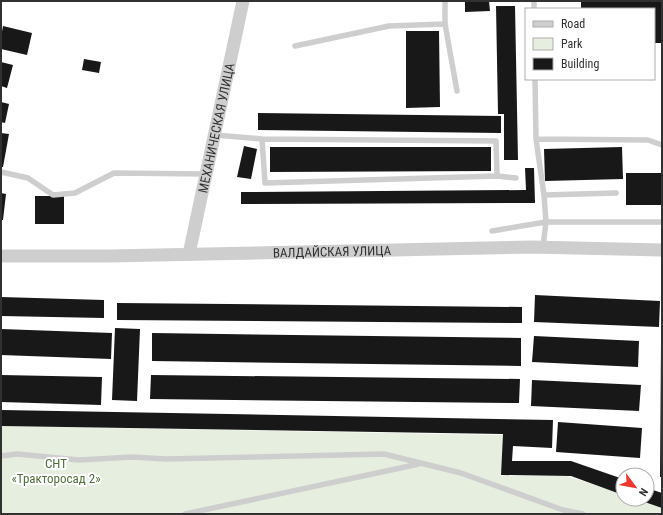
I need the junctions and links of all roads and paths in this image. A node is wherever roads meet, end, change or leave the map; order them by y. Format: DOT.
graph roads {
  1 [pos="243,1"];
  2 [pos="445,1"];
  3 [pos="445,24"];
  4 [pos="295,46"];
  5 [pos="535,80"];
  6 [pos="457,91"];
  7 [pos="214,135"];
  8 [pos="262,139"];
  9 [pos="536,139"];
  10 [pos="662,145"];
  11 [pos="1,172"];
  12 [pos="206,174"];
  13 [pos="497,176"];
  14 [pos="516,178"];
  15 [pos="616,193"];
  16 [pos="544,195"];
  17 [pos="546,222"];
  18 [pos="662,222"];
  19 [pos="492,231"];
  20 [pos="543,248"];
  21 [pos="662,250"];
  22 [pos="189,254"];
  23 [pos="1,256"];
  24 [pos="1,456"];
  25 [pos="422,463"];
  26 [pos="185,514"];
  27 [pos="583,514"];
  1 -- 7 [label="street, МЕХАНИЧЕСКАЯ УЛИЦА"];
  2 -- 3 [label="lane"];
  3 -- 4 [label="lane"];
  3 -- 6 [label="lane"];
  5 -- 9 [label="lane"];
  7 -- 8 [label="lane"];
  7 -- 12 [label="street, МЕХАНИЧЕСКАЯ УЛИЦА"];
  8 -- 13 [label="lane"];
  8 -- 13 [label="lane"];
  9 -- 10 [label="lane"];
  9 -- 16 [label="lane"];
  11 -- 12 [label="lane"];
  12 -- 22 [label="street, МЕХАНИЧЕСКАЯ УЛИЦА"];
  13 -- 14 [label="lane"];
  15 -- 16 [label="lane"];
  16 -- 17 [label="lane"];
  17 -- 18 [label="lane"];
  17 -- 19 [label="lane"];
  17 -- 20 [label="lane"];
  20 -- 21 [label="street, ВАЛДАЙСКАЯ УЛИЦА"];
  20 -- 22 [label="street, ВАЛДАЙСКАЯ УЛИЦА"];
  22 -- 23 [label="street, ВАЛДАЙСКАЯ УЛИЦА"];
  24 -- 25 [label="lane"];
  25 -- 26 [label="lane"];
  25 -- 27 [label="lane"];
}
